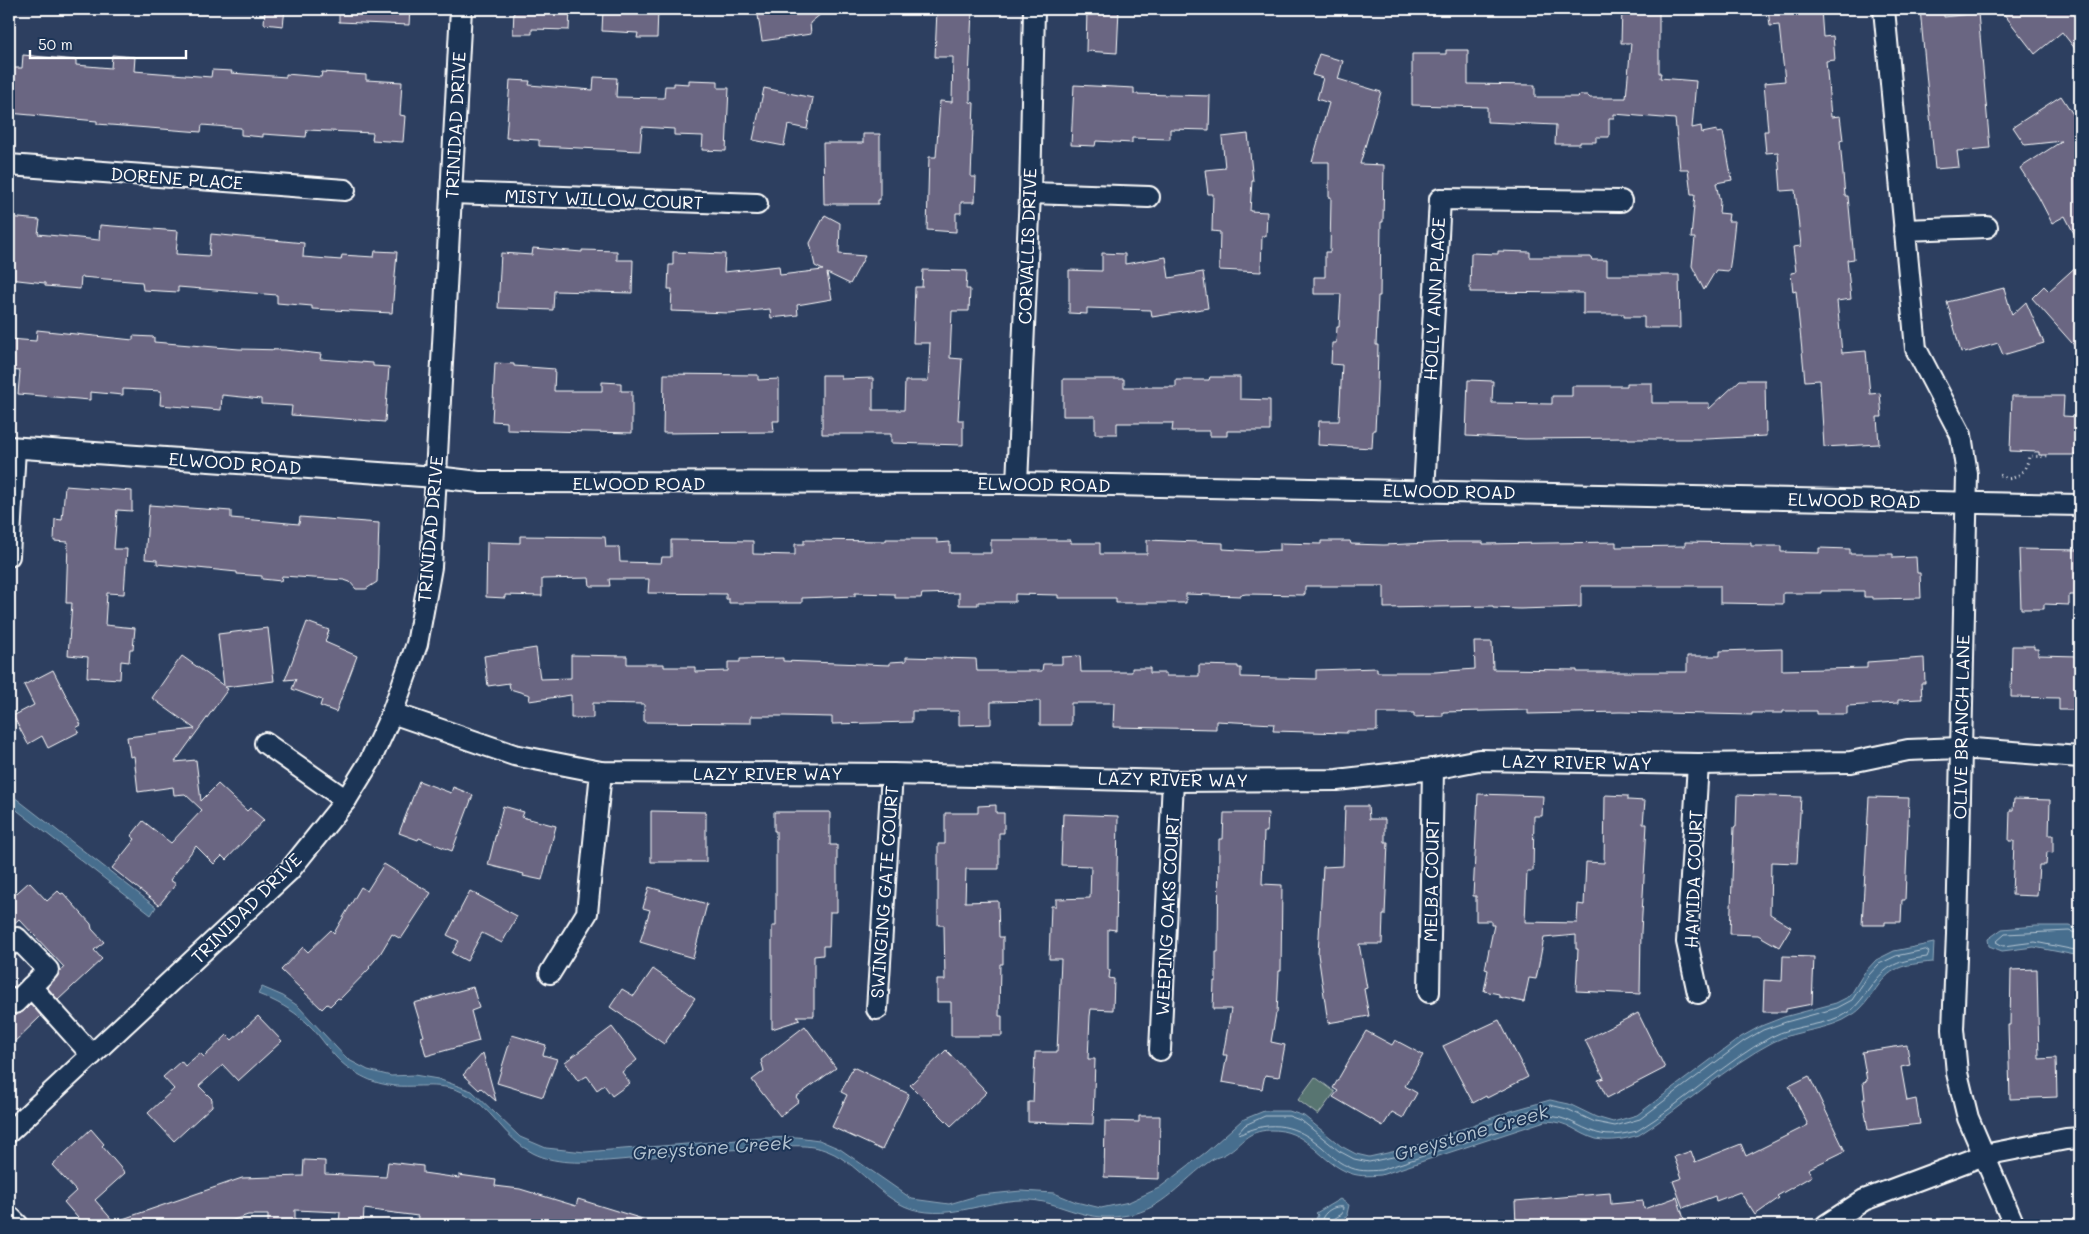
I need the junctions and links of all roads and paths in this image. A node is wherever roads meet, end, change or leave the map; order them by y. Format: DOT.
graph roads {
  1 [pos="461,9"];
  2 [pos="1034,9"];
  3 [pos="1884,9"];
  4 [pos="9,166"];
  5 [pos="346,190"];
  6 [pos="1030,193"];
  7 [pos="451,194"];
  8 [pos="1149,197"];
  9 [pos="1621,201"];
  10 [pos="757,204"];
  11 [pos="1987,228"];
  12 [pos="1904,230"];
  13 [pos="12,448"];
  14 [pos="2051,457"];
  15 [pos="2000,475"];
  16 [pos="436,477"];
  17 [pos="1017,483"];
  18 [pos="1424,491"];
  19 [pos="1967,503"];
  20 [pos="2080,505"];
  21 [pos="9,556"];
  22 [pos="392,713"];
  23 [pos="265,743"];
  24 [pos="1960,748"];
  25 [pos="2080,757"];
  26 [pos="1698,764"];
  27 [pos="1433,769"];
  28 [pos="601,772"];
  29 [pos="892,774"];
  30 [pos="1173,781"];
  31 [pos="346,800"];
  32 [pos="9,946"];
  33 [pos="550,973"];
  34 [pos="31,988"];
  35 [pos="1429,992"];
  36 [pos="1698,993"];
  37 [pos="9,997"];
  38 [pos="877,1009"];
  39 [pos="1160,1050"];
  40 [pos="92,1055"];
  41 [pos="9,1132"];
  42 [pos="2080,1138"];
  43 [pos="1984,1155"];
  44 [pos="9,1216"];
  45 [pos="18,1225"];
  46 [pos="1826,1225"];
  47 [pos="2014,1225"];
  1 -- 7 [label="street, TRINIDAD DRIVE"];
  2 -- 6 [label="street, CORVALLIS DRIVE"];
  3 -- 12 [label="street, OLIVE BRANCH LANE"];
  4 -- 5 [label="street, DORENE PLACE"];
  6 -- 8 [label="street"];
  6 -- 17 [label="street, CORVALLIS DRIVE"];
  7 -- 10 [label="street, MISTY WILLOW COURT"];
  7 -- 16 [label="street, TRINIDAD DRIVE"];
  9 -- 18 [label="street, HOLLY ANN PLACE"];
  11 -- 12 [label="street"];
  12 -- 19 [label="street, OLIVE BRANCH LANE"];
  13 -- 16 [label="street, ELWOOD ROAD"];
  13 -- 21 [label="street"];
  14 -- 15 [label="path"];
  16 -- 17 [label="street, ELWOOD ROAD"];
  16 -- 22 [label="street, TRINIDAD DRIVE"];
  17 -- 18 [label="street, ELWOOD ROAD"];
  18 -- 19 [label="street, ELWOOD ROAD"];
  19 -- 20 [label="street, ELWOOD ROAD"];
  19 -- 24 [label="street, OLIVE BRANCH LANE"];
  22 -- 28 [label="street, LAZY RIVER WAY"];
  22 -- 31 [label="street, TRINIDAD DRIVE"];
  23 -- 31 [label="street"];
  24 -- 25 [label="street, LAZY RIVER WAY"];
  24 -- 26 [label="street, LAZY RIVER WAY"];
  24 -- 43 [label="street, OLIVE BRANCH LANE"];
  26 -- 27 [label="street, LAZY RIVER WAY"];
  26 -- 36 [label="street, HAMIDA COURT"];
  27 -- 30 [label="street, LAZY RIVER WAY"];
  27 -- 35 [label="street, MELBA COURT"];
  28 -- 29 [label="street, LAZY RIVER WAY"];
  28 -- 33 [label="street"];
  29 -- 30 [label="street, LAZY RIVER WAY"];
  29 -- 38 [label="street, SWINGING GATE COURT"];
  30 -- 39 [label="street, WEEPING OAKS COURT"];
  31 -- 40 [label="street, TRINIDAD DRIVE"];
  32 -- 34 [label="street"];
  34 -- 37 [label="street"];
  34 -- 40 [label="street"];
  40 -- 41 [label="street, TRINIDAD DRIVE"];
  42 -- 43 [label="street"];
  43 -- 46 [label="street"];
  43 -- 47 [label="street, OLIVE BRANCH LANE"];
  44 -- 45 [label="street"];
}
